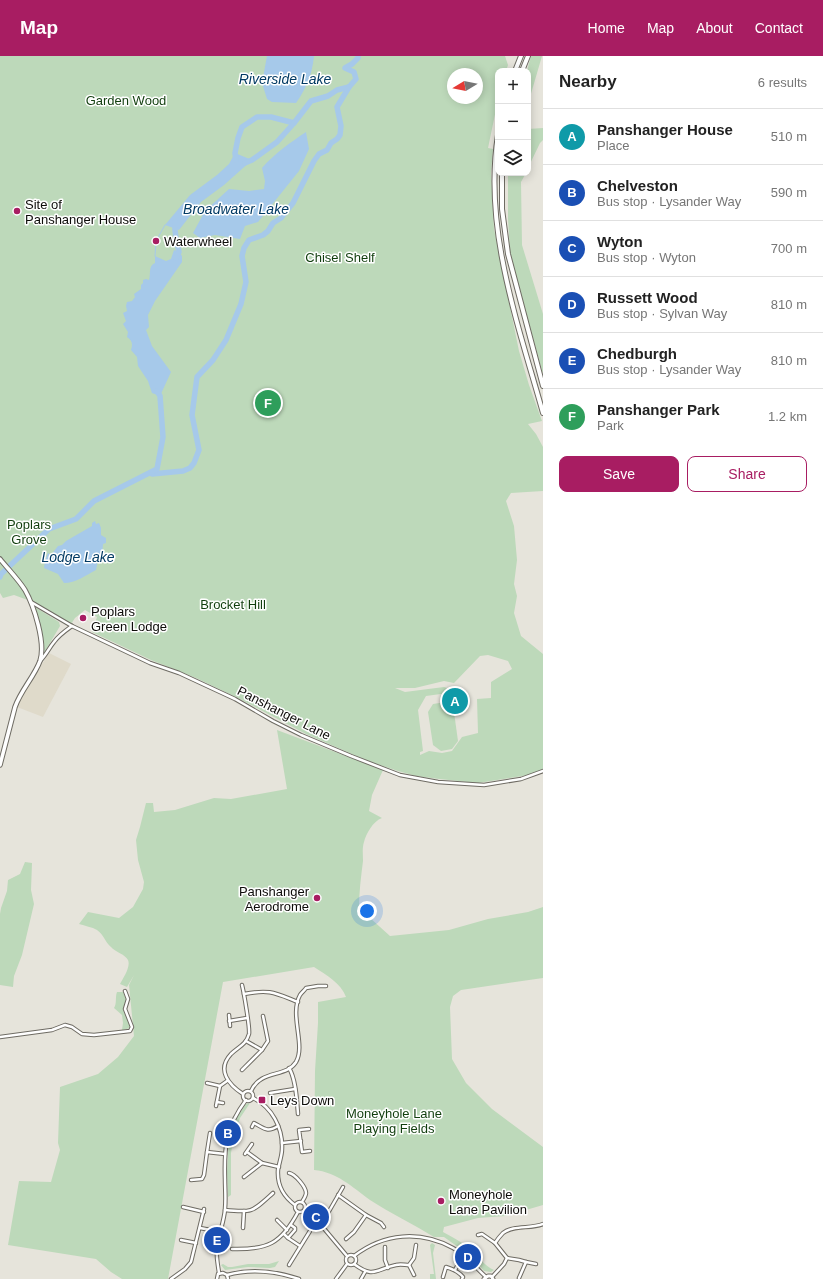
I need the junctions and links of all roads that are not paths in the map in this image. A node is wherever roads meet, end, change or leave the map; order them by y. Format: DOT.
graph roads {
  1 [pos="521,56"];
  2 [pos="528,56"];
  3 [pos="516,68"];
  4 [pos="523,68"];
  5 [pos="497,140"];
  6 [pos="502,176"];
  7 [pos="543,386"];
  8 [pos="543,413"];
  9 [pos="0,559"];
  10 [pos="30,602"];
  11 [pos="72,626"];
  12 [pos="40,661"];
  13 [pos="0,765"];
  14 [pos="543,771"];
  15 [pos="242,985"];
  16 [pos="326,986"];
  17 [pos="125,991"];
  18 [pos="244,994"];
  19 [pos="298,1002"];
  20 [pos="229,1016"];
  21 [pos="263,1016"];
  22 [pos="247,1018"];
  23 [pos="229,1021"];
  24 [pos="230,1026"];
  25 [pos="0,1037"];
  26 [pos="246,1041"];
  27 [pos="262,1050"];
  28 [pos="289,1068"];
  29 [pos="242,1070"];
  30 [pos="228,1081"];
  31 [pos="206,1083"];
  32 [pos="220,1086"];
  33 [pos="295,1088"];
  34 [pos="251,1092"];
  35 [pos="270,1093"];
  36 [pos="244,1094"];
  37 [pos="253,1098"];
  38 [pos="246,1100"];
  39 [pos="216,1102"];
  40 [pos="222,1103"];
  41 [pos="216,1106"];
  42 [pos="298,1114"];
  43 [pos="278,1126"];
  44 [pos="252,1127"];
  45 [pos="310,1129"];
  46 [pos="210,1133"];
  47 [pos="282,1142"];
  48 [pos="300,1142"];
  49 [pos="252,1144"];
  50 [pos="310,1151"];
  51 [pos="207,1152"];
  52 [pos="225,1154"];
  53 [pos="262,1163"];
  54 [pos="279,1167"];
  55 [pos="289,1173"];
  56 [pos="244,1177"];
  57 [pos="191,1180"];
  58 [pos="343,1187"];
  59 [pos="272,1193"];
  60 [pos="338,1195"];
  61 [pos="302,1202"];
  62 [pos="296,1205"];
  63 [pos="183,1207"];
  64 [pos="305,1209"];
  65 [pos="225,1210"];
  66 [pos="244,1211"];
  67 [pos="298,1212"];
  68 [pos="366,1215"];
  69 [pos="277,1220"];
  70 [pos="319,1222"];
  71 [pos="543,1224"];
  72 [pos="291,1225"];
  73 [pos="384,1227"];
  74 [pos="200,1228"];
  75 [pos="243,1228"];
  76 [pos="287,1230"];
  77 [pos="310,1231"];
  78 [pos="221,1232"];
  79 [pos="284,1234"];
  80 [pos="478,1234"];
  81 [pos="288,1238"];
  82 [pos="346,1239"];
  83 [pos="181,1240"];
  84 [pos="495,1243"];
  85 [pos="196,1244"];
  86 [pos="416,1245"];
  87 [pos="300,1246"];
  88 [pos="385,1247"];
  89 [pos="232,1248"];
  90 [pos="463,1255"];
  91 [pos="347,1256"];
  92 [pos="354,1256"];
  93 [pos="507,1258"];
  94 [pos="526,1262"];
  95 [pos="347,1264"];
  96 [pos="354,1264"];
  97 [pos="536,1264"];
  98 [pos="289,1265"];
  99 [pos="409,1265"];
  100 [pos="388,1268"];
  101 [pos="455,1270"];
  102 [pos="365,1272"];
  103 [pos="220,1273"];
  104 [pos="414,1275"];
  105 [pos="227,1277"];
  106 [pos="443,1277"];
  107 [pos="485,1278"];
  108 [pos="492,1278"];
  109 [pos="519,1278"];
  110 [pos="172,1279"];
  111 [pos="216,1279"];
  112 [pos="299,1279"];
  113 [pos="336,1279"];
  114 [pos="361,1279"];
  115 [pos="462,1279"];
  1 -- 3 [label="highway"];
  2 -- 4 [label="highway"];
  5 -- 8 [label="highway"];
  6 -- 7 [label="highway"];
  9 -- 10 [label="main road"];
  10 -- 11 [label="street, Panshanger Lane"];
  10 -- 12 [label="main road"];
  11 -- 12 [label="street"];
  11 -- 14 [label="street, Panshanger Lane"];
  12 -- 13 [label="main road"];
  15 -- 18 [label="street"];
  16 -- 19 [label="street"];
  17 -- 25 [label="street"];
  18 -- 19 [label="street"];
  18 -- 22 [label="street"];
  19 -- 28 [label="street"];
  20 -- 23 [label="street"];
  21 -- 27 [label="street"];
  22 -- 23 [label="street"];
  22 -- 26 [label="street"];
  23 -- 24 [label="street"];
  26 -- 27 [label="street"];
  26 -- 30 [label="street"];
  27 -- 29 [label="street"];
  28 -- 33 [label="street"];
  28 -- 34 [label="street"];
  30 -- 32 [label="street"];
  30 -- 36 [label="street"];
  31 -- 32 [label="street"];
  32 -- 39 [label="street"];
  33 -- 35 [label="street"];
  33 -- 42 [label="street"];
  34 -- 36 [label="street"];
  34 -- 37 [label="street"];
  36 -- 38 [label="street"];
  37 -- 38 [label="street"];
  37 -- 43 [label="street"];
  38 -- 52 [label="street"];
  39 -- 40 [label="street"];
  39 -- 41 [label="street"];
  43 -- 44 [label="street"];
  43 -- 47 [label="street"];
  45 -- 48 [label="street"];
  46 -- 51 [label="street"];
  47 -- 48 [label="street"];
  47 -- 54 [label="street"];
  48 -- 50 [label="street"];
  49 -- 53 [label="street"];
  51 -- 52 [label="street"];
  51 -- 57 [label="street"];
  52 -- 65 [label="street"];
  53 -- 54 [label="street"];
  53 -- 56 [label="street"];
  54 -- 62 [label="street"];
  55 -- 61 [label="street"];
  58 -- 60 [label="street"];
  59 -- 66 [label="street"];
  60 -- 68 [label="street"];
  60 -- 70 [label="street"];
  61 -- 62 [label="street"];
  61 -- 64 [label="street"];
  62 -- 67 [label="street"];
  63 -- 74 [label="street"];
  64 -- 67 [label="street"];
  64 -- 70 [label="street"];
  65 -- 66 [label="street"];
  65 -- 78 [label="street"];
  66 -- 75 [label="street"];
  67 -- 72 [label="street"];
  68 -- 73 [label="street"];
  68 -- 82 [label="street"];
  69 -- 76 [label="street"];
  70 -- 91 [label="street"];
  71 -- 84 [label="street"];
  72 -- 76 [label="street"];
  72 -- 81 [label="street"];
  74 -- 78 [label="street"];
  74 -- 85 [label="street"];
  76 -- 79 [label="street"];
  77 -- 87 [label="street"];
  78 -- 103 [label="street"];
  79 -- 81 [label="street"];
  79 -- 89 [label="street"];
  80 -- 84 [label="street"];
  81 -- 87 [label="street"];
  83 -- 85 [label="street"];
  84 -- 93 [label="street"];
  85 -- 110 [label="street"];
  86 -- 99 [label="street"];
  87 -- 98 [label="street"];
  88 -- 100 [label="street"];
  90 -- 92 [label="street"];
  90 -- 101 [label="street"];
  90 -- 107 [label="street"];
  91 -- 92 [label="street"];
  91 -- 95 [label="street"];
  92 -- 96 [label="street"];
  93 -- 94 [label="street"];
  93 -- 108 [label="street"];
  94 -- 97 [label="street"];
  94 -- 109 [label="street"];
  95 -- 96 [label="street"];
  95 -- 113 [label="street"];
  96 -- 102 [label="street"];
  99 -- 100 [label="street"];
  99 -- 104 [label="street"];
  100 -- 102 [label="street"];
  101 -- 106 [label="street"];
  101 -- 115 [label="street"];
  102 -- 114 [label="street"];
  103 -- 105 [label="street"];
  103 -- 111 [label="street"];
  105 -- 112 [label="street"];
  107 -- 108 [label="street"];
}
